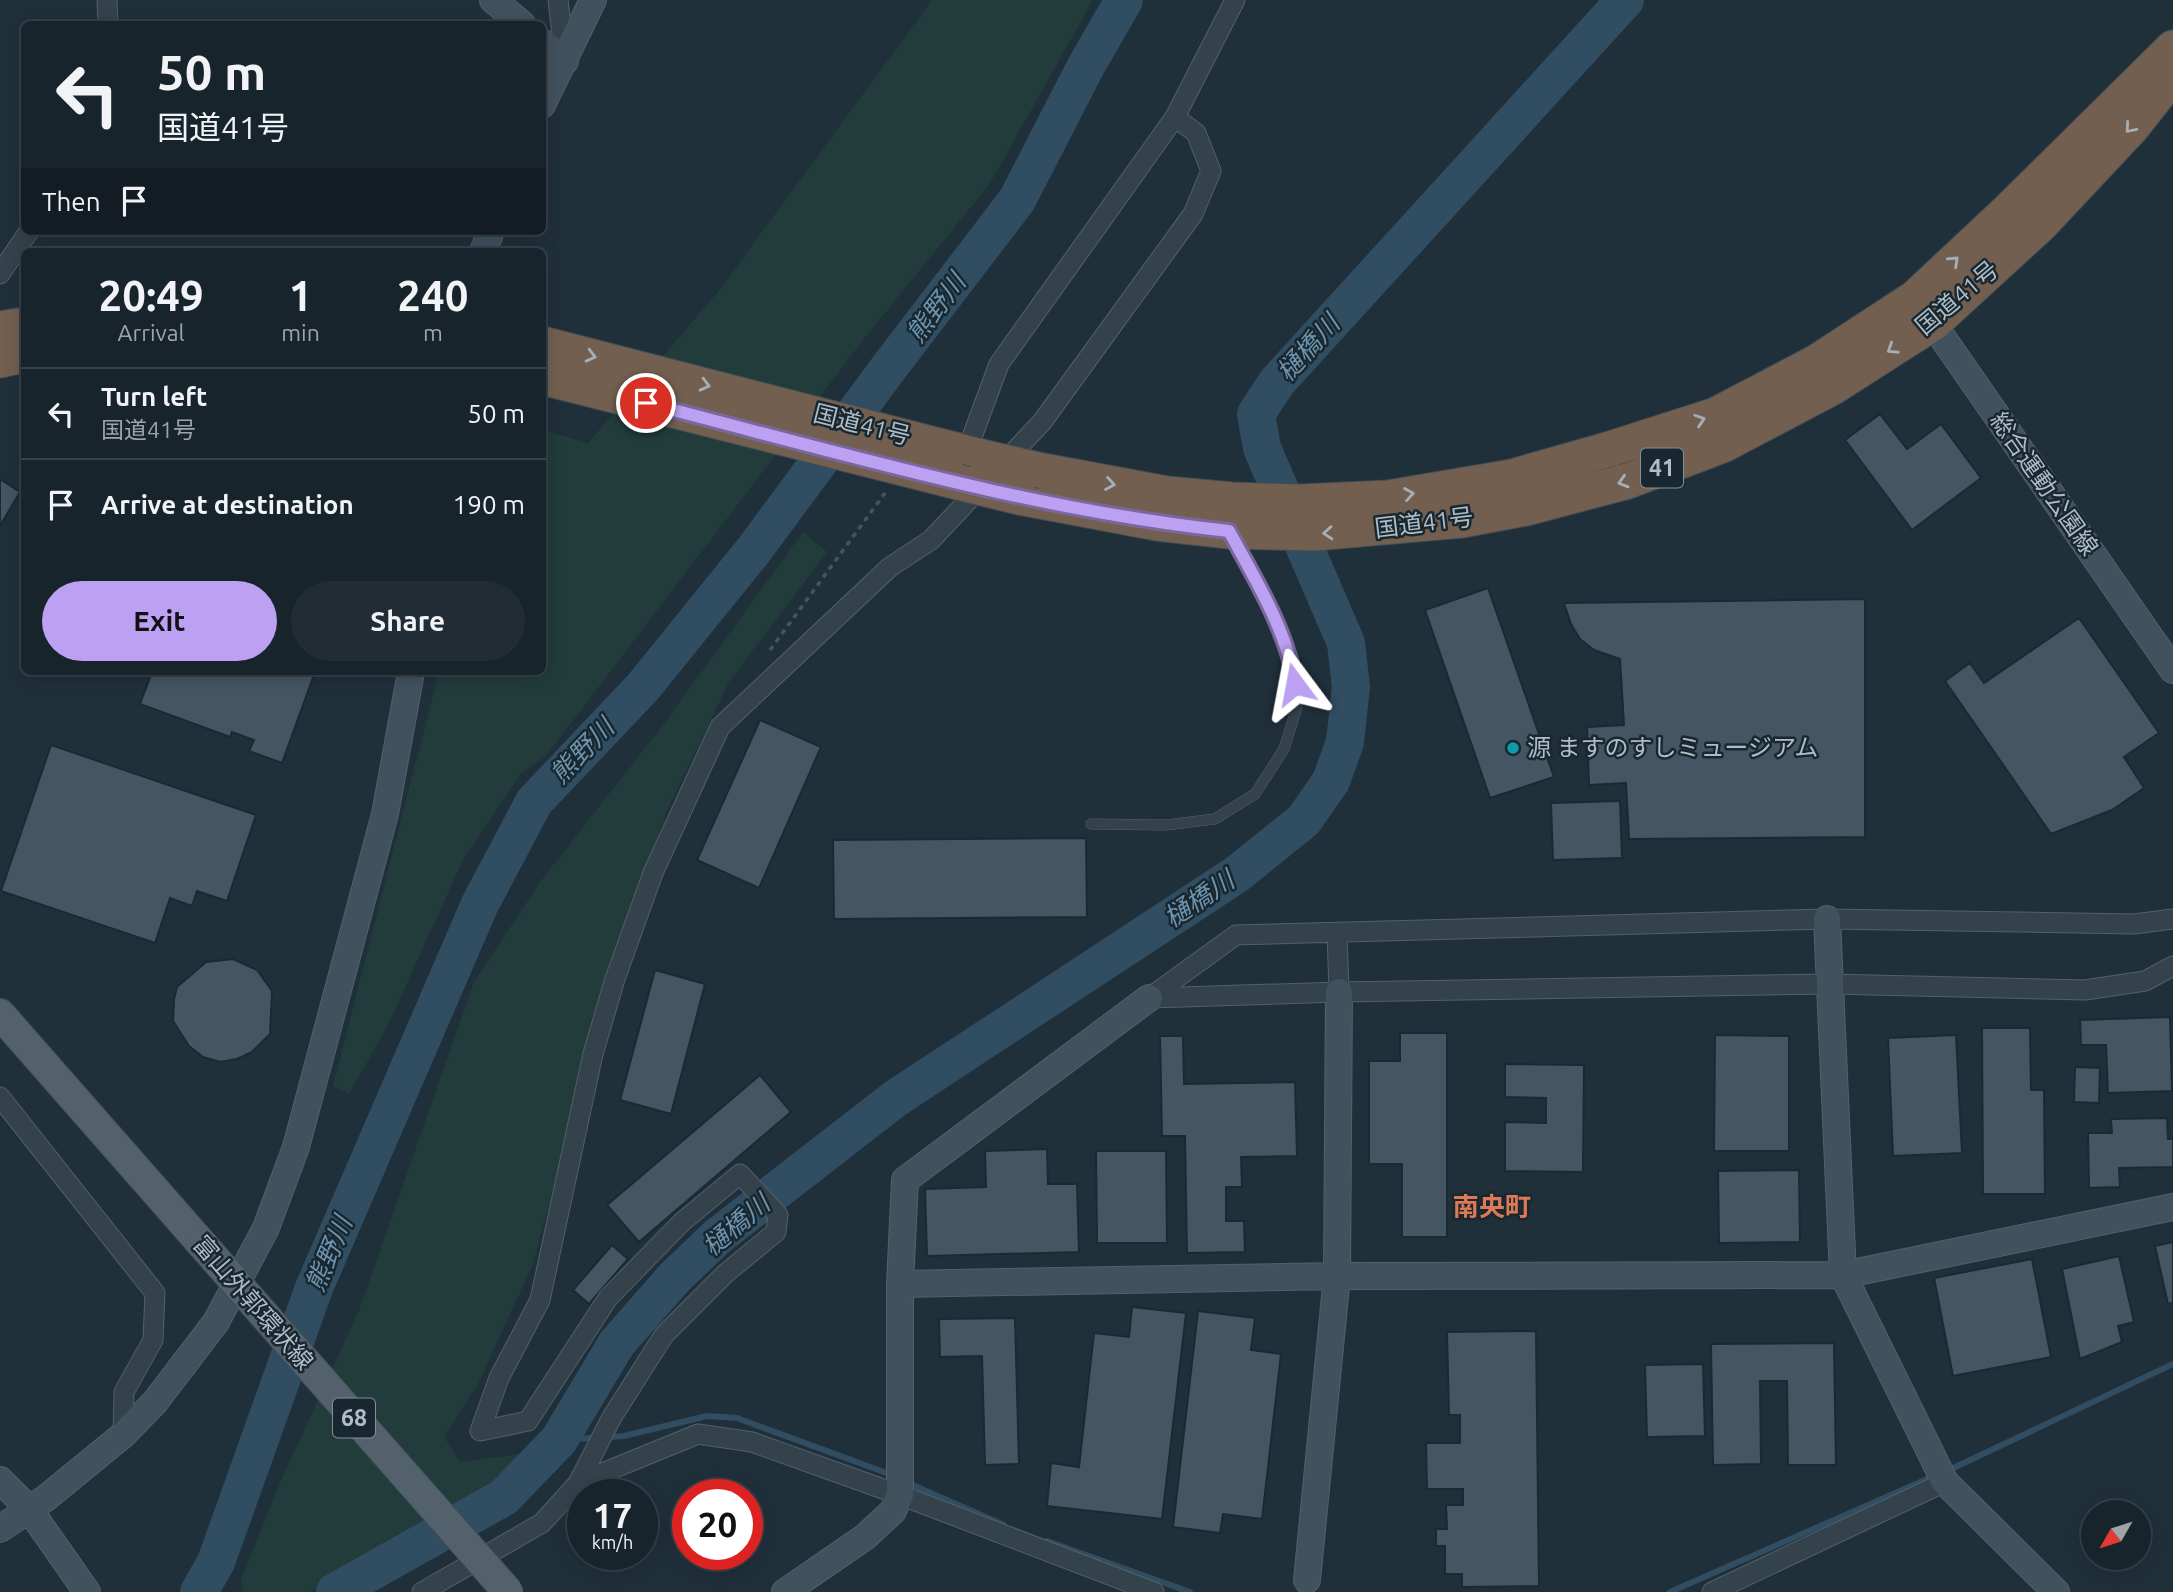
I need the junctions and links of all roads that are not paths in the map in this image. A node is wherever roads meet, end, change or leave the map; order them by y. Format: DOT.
graph roads {
  1 [pos="107,0"];
  2 [pos="493,0"];
  3 [pos="558,0"];
  4 [pos="593,0"];
  5 [pos="1235,0"];
  6 [pos="108,21"];
  7 [pos="518,21"];
  8 [pos="546,45"];
  9 [pos="2173,48"];
  10 [pos="565,61"];
  11 [pos="2173,75"];
  12 [pos="546,97"];
  13 [pos="1175,117"];
  14 [pos="26,235"];
  15 [pos="0,274"];
  16 [pos="1924,311"];
  17 [pos="21,326"];
  18 [pos="0,330"];
  19 [pos="546,345"];
  20 [pos="21,356"];
  21 [pos="0,360"];
  22 [pos="546,378"];
  23 [pos="899,456"];
  24 [pos="970,464"];
  25 [pos="1229,531"];
  26 [pos="2173,670"];
  27 [pos="410,675"];
  28 [pos="1091,824"];
  29 [pos="1827,919"];
  30 [pos="2173,919"];
  31 [pos="1337,932"];
  32 [pos="2173,966"];
  33 [pos="2145,981"];
  34 [pos="2173,983"];
  35 [pos="1828,984"];
  36 [pos="1339,992"];
  37 [pos="1149,998"];
  38 [pos="0,1014"];
  39 [pos="0,1097"];
  40 [pos="2173,1207"];
  41 [pos="1843,1275"];
  42 [pos="1337,1276"];
  43 [pos="900,1284"];
  44 [pos="123,1435"];
  45 [pos="580,1479"];
  46 [pos="588,1479"];
  47 [pos="0,1480"];
  48 [pos="1945,1482"];
  49 [pos="567,1495"];
  50 [pos="900,1495"];
  51 [pos="33,1515"];
  52 [pos="0,1529"];
  53 [pos="1307,1580"];
  54 [pos="87,1592"];
  55 [pos="422,1592"];
  56 [pos="508,1592"];
  57 [pos="785,1592"];
  58 [pos="1154,1592"];
  59 [pos="1712,1592"];
  60 [pos="2056,1592"];
  1 -- 6 [label="street"];
  2 -- 7 [label="street"];
  3 -- 10 [label="street"];
  4 -- 10 [label="street"];
  5 -- 13 [label="street"];
  8 -- 10 [label="street"];
  16 -- 9 [label="highway, 国道41号 / 41, one-way"];
  10 -- 12 [label="street"];
  11 -- 16 [label="highway, 国道41号 / 41, one-way"];
  13 -- 24 [label="street"];
  13 -- 45 [label="street"];
  14 -- 15 [label="street"];
  24 -- 16 [label="highway, 国道41号 / 41, one-way, bridge"];
  16 -- 25 [label="highway, 国道41号 / 41, one-way"];
  16 -- 26 [label="street, 総合運動公園線"];
  17 -- 18 [label="highway"];
  19 -- 23 [label="highway, 国道41号 / 41, one-way"];
  20 -- 21 [label="highway"];
  22 -- 23 [label="highway, 国道41号 / 41"];
  23 -- 24 [label="highway, 国道41号 / 41"];
  24 -- 25 [label="highway, 国道41号 / 41, bridge"];
  25 -- 28 [label="lane"];
  27 -- 44 [label="street"];
  29 -- 30 [label="street"];
  29 -- 31 [label="street"];
  29 -- 35 [label="street"];
  31 -- 36 [label="street"];
  31 -- 37 [label="street"];
  32 -- 33 [label="street"];
  33 -- 34 [label="street"];
  33 -- 35 [label="street"];
  35 -- 36 [label="street"];
  35 -- 41 [label="street"];
  36 -- 37 [label="street"];
  36 -- 42 [label="street"];
  37 -- 43 [label="street"];
  38 -- 56 [label="main road, 富山外郭環状線 / 68, bridge"];
  39 -- 44 [label="street"];
  40 -- 41 [label="street"];
  41 -- 42 [label="street"];
  41 -- 48 [label="street"];
  42 -- 43 [label="street"];
  42 -- 53 [label="street"];
  43 -- 50 [label="street"];
  44 -- 51 [label="street"];
  46 -- 50 [label="street"];
  47 -- 51 [label="street"];
  48 -- 59 [label="street"];
  48 -- 60 [label="street"];
  49 -- 55 [label="street"];
  50 -- 57 [label="street"];
  50 -- 58 [label="street"];
  51 -- 52 [label="street"];
  51 -- 54 [label="street"];
}
